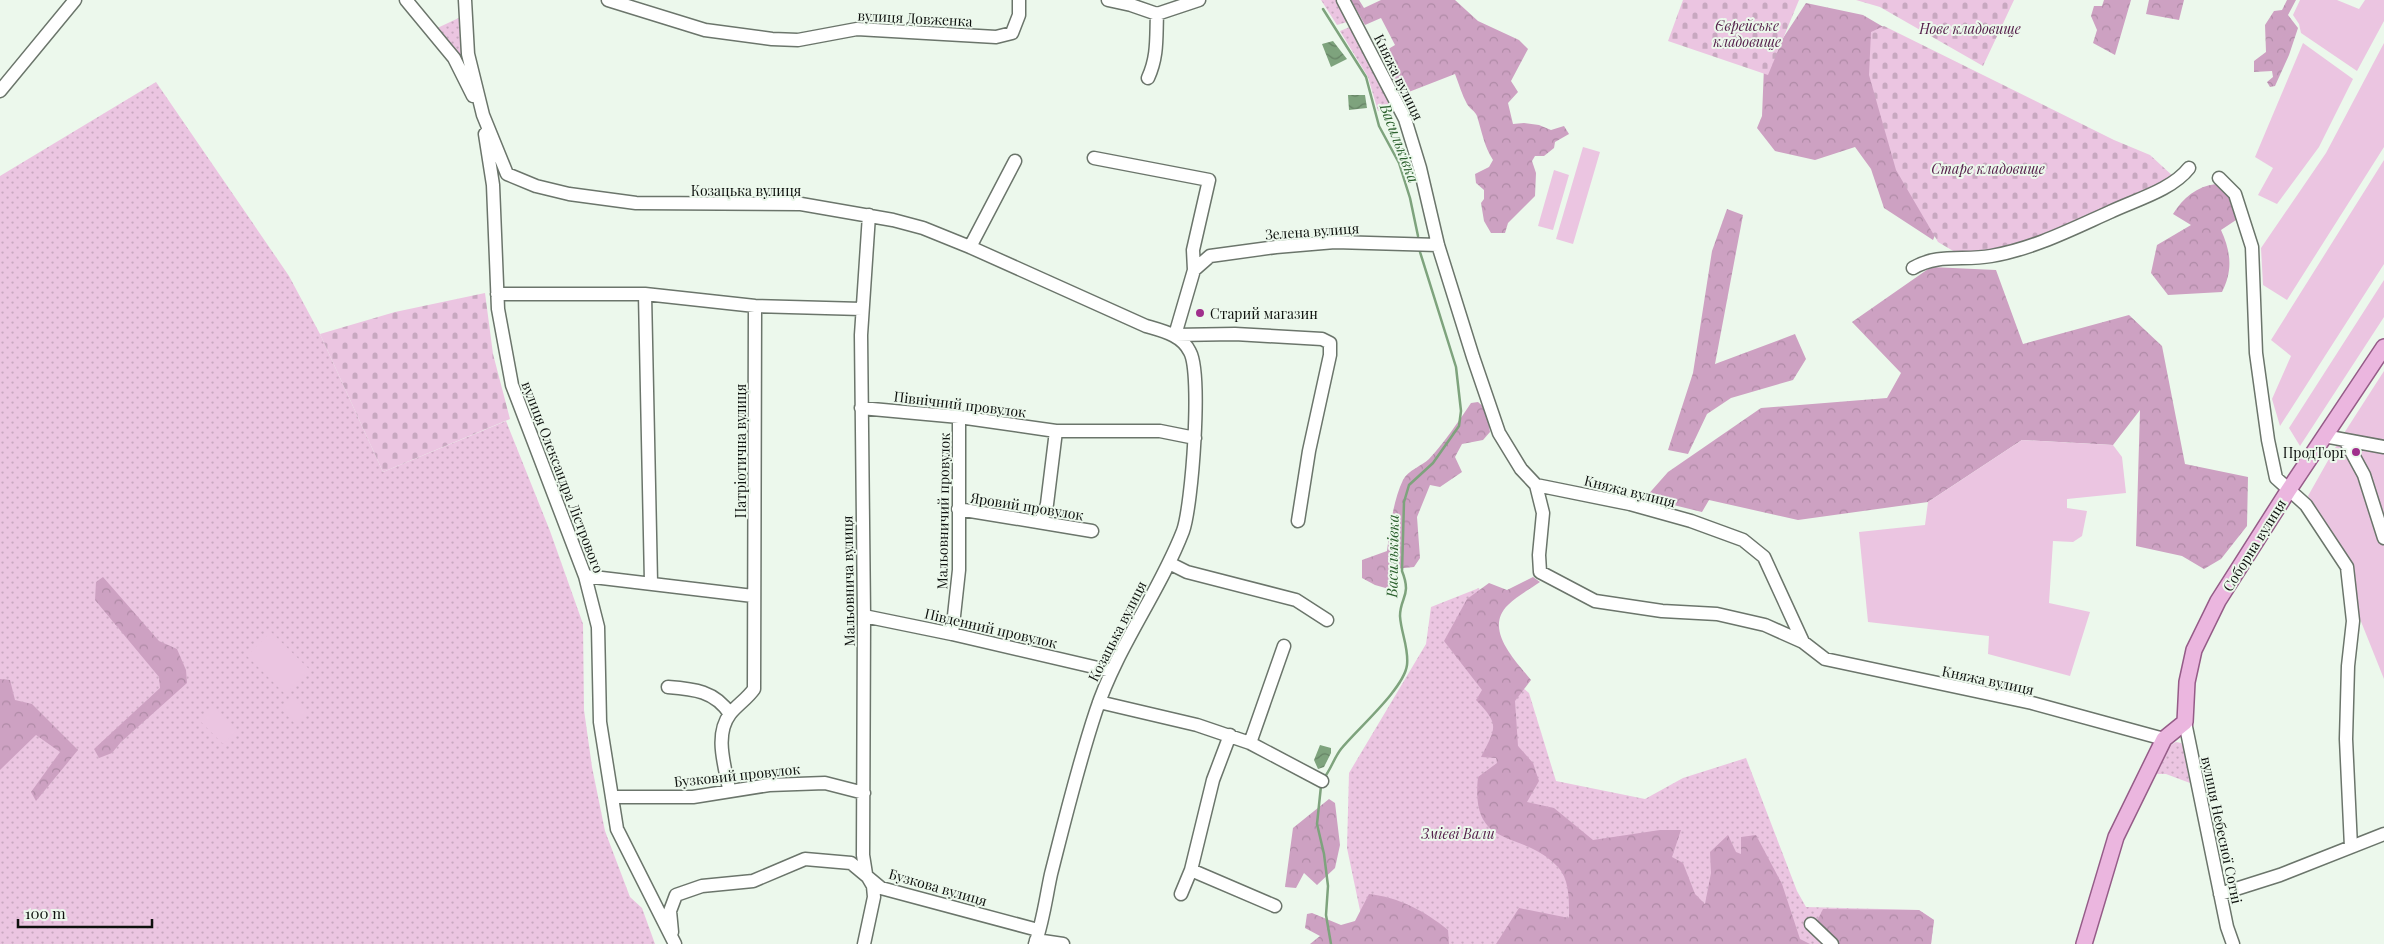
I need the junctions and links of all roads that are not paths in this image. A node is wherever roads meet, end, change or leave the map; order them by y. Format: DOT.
graph roads {
  1 [pos="75,0"];
  2 [pos="406,0"];
  3 [pos="465,0"];
  4 [pos="608,0"];
  5 [pos="1018,0"];
  6 [pos="1108,0"];
  7 [pos="1199,0"];
  8 [pos="1343,0"];
  9 [pos="1157,14"];
  10 [pos="468,54"];
  11 [pos="454,58"];
  12 [pos="1148,78"];
  13 [pos="0,91"];
  14 [pos="482,115"];
  15 [pos="1094,158"];
  16 [pos="1014,161"];
  17 [pos="2189,168"];
  18 [pos="507,174"];
  19 [pos="2219,178"];
  20 [pos="493,185"];
  21 [pos="869,215"];
  22 [pos="1438,245"];
  23 [pos="970,247"];
  24 [pos="1913,268"];
  25 [pos="1194,270"];
  26 [pos="497,294"];
  27 [pos="645,294"];
  28 [pos="755,306"];
  29 [pos="862,309"];
  30 [pos="1175,335"];
  31 [pos="2384,347"];
  32 [pos="861,408"];
  33 [pos="959,418"];
  34 [pos="1056,431"];
  35 [pos="2324,436"];
  36 [pos="1195,438"];
  37 [pos="2345,440"];
  38 [pos="2384,446"];
  39 [pos="1536,484"];
  40 [pos="2288,491"];
  41 [pos="958,510"];
  42 [pos="1298,521"];
  43 [pos="1041,522"];
  44 [pos="1092,531"];
  45 [pos="2384,538"];
  46 [pos="1169,563"];
  47 [pos="586,576"];
  48 [pos="651,582"];
  49 [pos="753,596"];
  50 [pos="864,616"];
  51 [pos="1327,620"];
  52 [pos="952,634"];
  53 [pos="1803,642"];
  54 [pos="1284,646"];
  55 [pos="1111,671"];
  56 [pos="668,686"];
  57 [pos="1099,702"];
  58 [pos="730,714"];
  59 [pos="2185,722"];
  60 [pos="1230,735"];
  61 [pos="2164,740"];
  62 [pos="1250,743"];
  63 [pos="1322,781"];
  64 [pos="729,790"];
  65 [pos="864,793"];
  66 [pos="612,797"];
  67 [pos="2384,834"];
  68 [pos="2351,847"];
  69 [pos="1190,870"];
  70 [pos="866,874"];
  71 [pos="1181,894"];
  72 [pos="2220,894"];
  73 [pos="1275,906"];
  74 [pos="1811,924"];
  75 [pos="1036,938"];
  76 [pos="674,941"];
  77 [pos="864,944"];
  78 [pos="1063,944"];
  79 [pos="1832,944"];
  80 [pos="2084,944"];
  81 [pos="2233,944"];
  1 -- 13 [label="street"];
  2 -- 11 [label="street, вулиця Олександра Лістрового"];
  3 -- 10 [label="street"];
  4 -- 5 [label="street, вулиця Довженка"];
  6 -- 9 [label="street"];
  7 -- 9 [label="street"];
  8 -- 22 [label="street, Княжа вулиця"];
  9 -- 12 [label="street"];
  10 -- 11 [label="street"];
  10 -- 14 [label="street"];
  11 -- 14 [label="street, вулиця Олександра Лістрового"];
  14 -- 18 [label="street"];
  14 -- 20 [label="street, вулиця Олександра Лістрового"];
  15 -- 25 [label="street"];
  16 -- 23 [label="street"];
  17 -- 24 [label="street"];
  18 -- 20 [label="street"];
  18 -- 21 [label="street, Козацька вулиця"];
  19 -- 40 [label="street"];
  20 -- 26 [label="street, вулиця Олександра Лістрового"];
  21 -- 23 [label="street, Козацька вулиця"];
  21 -- 29 [label="street, Мальовнича вулиця"];
  22 -- 25 [label="street, Зелена вулиця"];
  22 -- 39 [label="street, Княжа вулиця"];
  23 -- 30 [label="street, Козацька вулиця"];
  25 -- 30 [label="street"];
  26 -- 27 [label="street"];
  26 -- 47 [label="street, вулиця Олександра Лістрового"];
  27 -- 28 [label="street"];
  27 -- 48 [label="street"];
  28 -- 29 [label="street"];
  28 -- 49 [label="street, Патріотична вулиця"];
  29 -- 32 [label="street, Мальовнича вулиця"];
  30 -- 36 [label="street, Козацька вулиця"];
  30 -- 42 [label="street"];
  31 -- 35 [label="main road"];
  32 -- 33 [label="street, Північний провулок"];
  32 -- 50 [label="street, Мальовнича вулиця"];
  33 -- 34 [label="street, Північний провулок"];
  33 -- 41 [label="street, Мальовничий провулок"];
  34 -- 36 [label="street, Північний провулок"];
  34 -- 43 [label="street"];
  35 -- 37 [label="street"];
  35 -- 40 [label="main road"];
  36 -- 46 [label="street, Козацька вулиця"];
  37 -- 38 [label="street"];
  37 -- 45 [label="street"];
  39 -- 53 [label="street, Княжа вулиця"];
  39 -- 53 [label="street"];
  40 -- 59 [label="main road, Соборна вулиця"];
  40 -- 68 [label="street, Соборна вулиця"];
  41 -- 43 [label="street, Яровий провулок"];
  41 -- 52 [label="street, Мальовничий провулок"];
  43 -- 44 [label="street, Яровий провулок"];
  46 -- 51 [label="street"];
  46 -- 55 [label="street, Козацька вулиця"];
  47 -- 48 [label="street"];
  47 -- 66 [label="street, вулиця Олександра Лістрового"];
  48 -- 49 [label="street"];
  49 -- 58 [label="street, Патріотична вулиця"];
  50 -- 52 [label="street, Південний провулок"];
  50 -- 65 [label="street, Мальовнича вулиця"];
  52 -- 55 [label="street, Південний провулок"];
  53 -- 61 [label="street, Княжа вулиця"];
  54 -- 62 [label="street"];
  55 -- 57 [label="street, Козацька вулиця"];
  56 -- 58 [label="street"];
  57 -- 60 [label="street"];
  57 -- 75 [label="street, Козацька вулиця"];
  58 -- 64 [label="street, Патріотична вулиця"];
  59 -- 61 [label="main road"];
  59 -- 72 [label="street, вулиця Небесної Сотні"];
  60 -- 62 [label="street"];
  60 -- 69 [label="street"];
  61 -- 80 [label="main road"];
  62 -- 63 [label="street"];
  64 -- 65 [label="street, Бузковий провулок"];
  64 -- 66 [label="street, Бузковий провулок"];
  65 -- 70 [label="street, Мальовнича вулиця"];
  66 -- 76 [label="street, вулиця Олександра Лістрового"];
  67 -- 68 [label="street"];
  68 -- 72 [label="street"];
  69 -- 71 [label="street"];
  69 -- 73 [label="street"];
  70 -- 75 [label="street, Бузкова вулиця"];
  70 -- 76 [label="street, Бузкова вулиця"];
  70 -- 77 [label="street, Мальовнича вулиця"];
  72 -- 81 [label="street, вулиця Небесної Сотні"];
  74 -- 79 [label="street"];
  75 -- 78 [label="street, Бузкова вулиця"];
}
